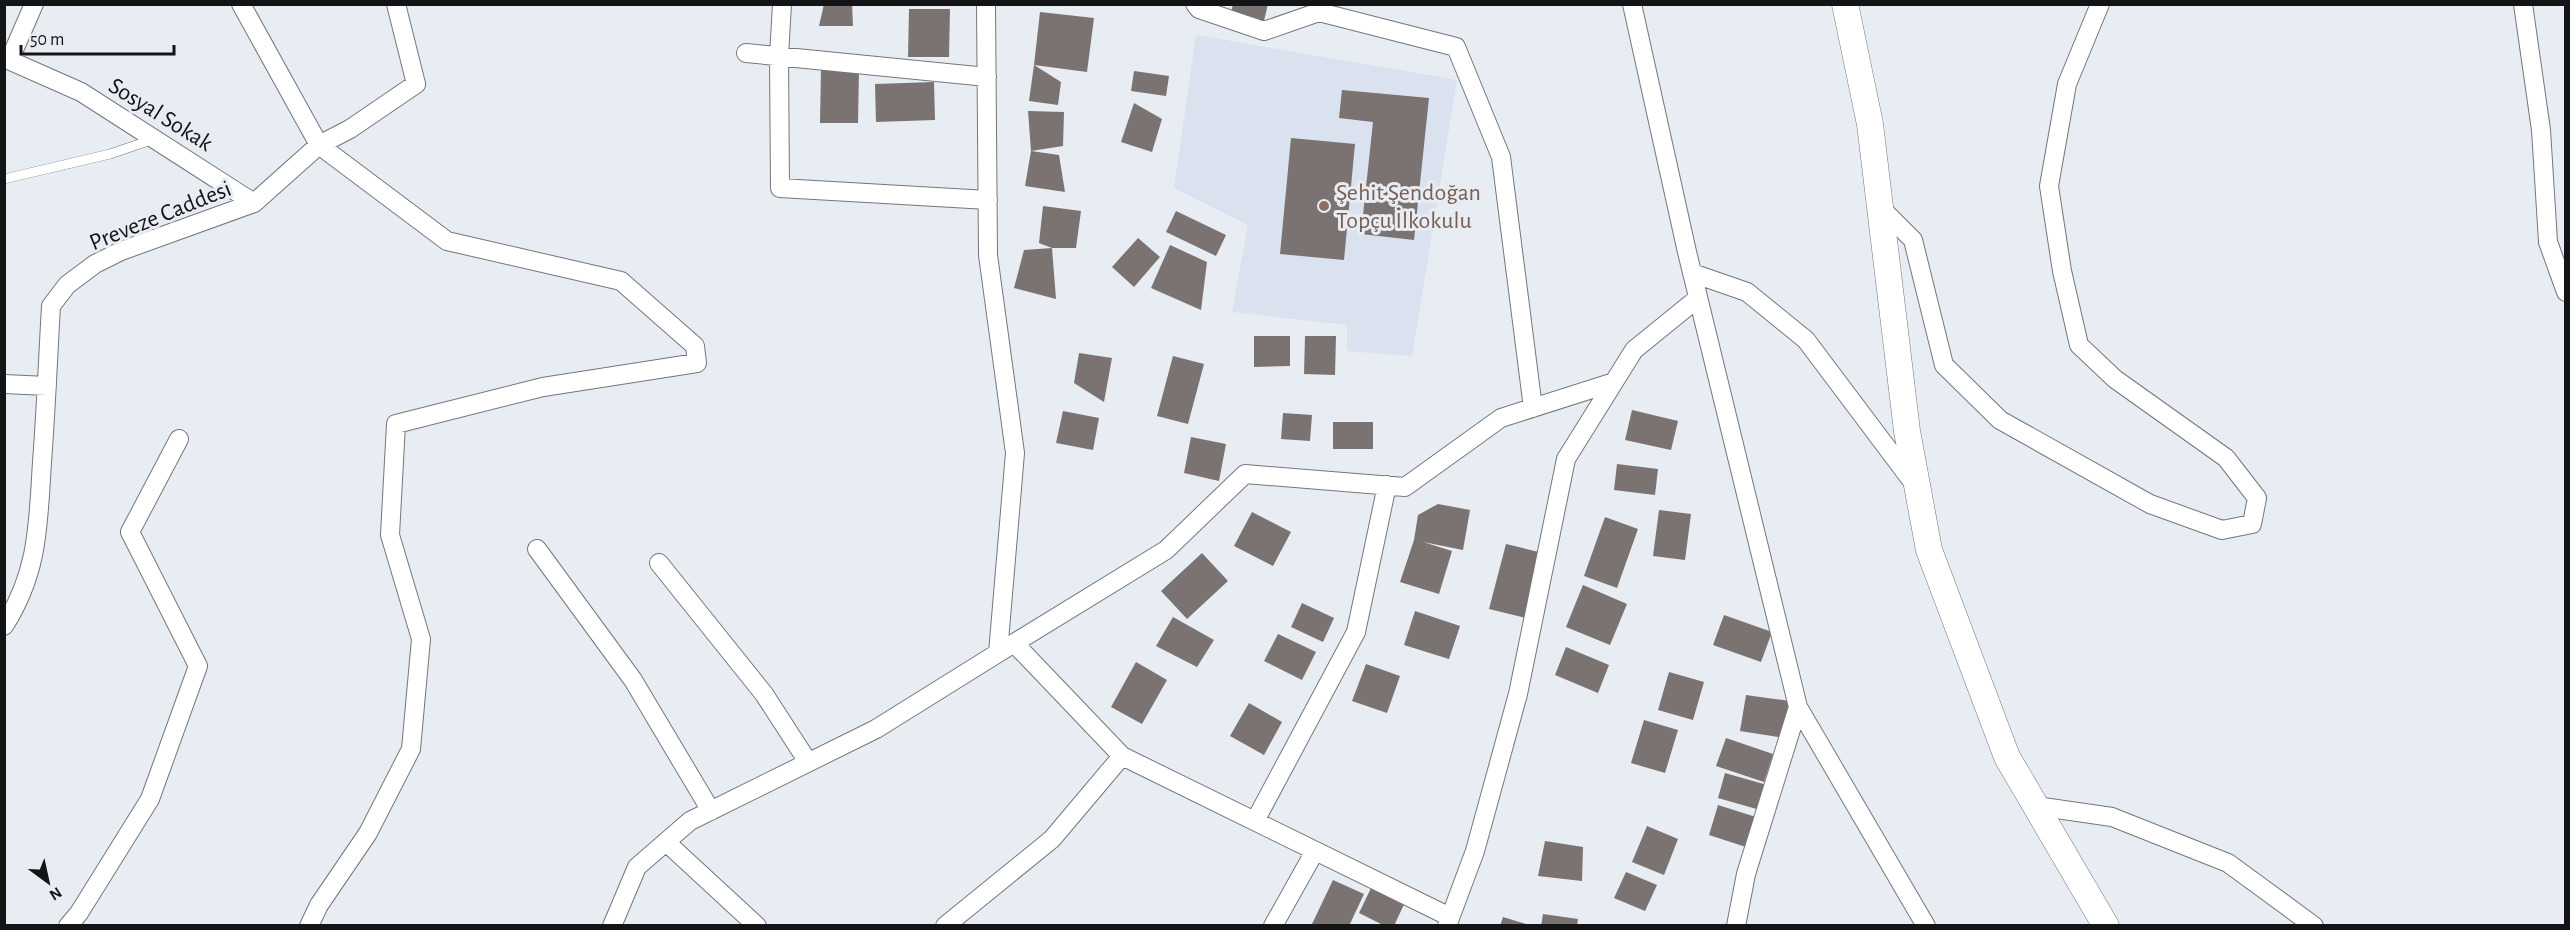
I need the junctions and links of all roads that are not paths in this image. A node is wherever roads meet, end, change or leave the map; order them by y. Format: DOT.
graph roads {
  1 [pos="34,4"];
  2 [pos="241,4"];
  3 [pos="396,4"];
  4 [pos="782,4"];
  5 [pos="986,4"];
  6 [pos="1195,4"];
  7 [pos="1632,4"];
  8 [pos="1845,4"];
  9 [pos="2100,4"];
  10 [pos="2523,4"];
  11 [pos="746,53"];
  12 [pos="779,56"];
  13 [pos="7,58"];
  14 [pos="987,77"];
  15 [pos="154,139"];
  16 [pos="319,145"];
  17 [pos="4,179"];
  18 [pos="988,200"];
  19 [pos="255,203"];
  20 [pos="1880,207"];
  21 [pos="1692,273"];
  22 [pos="2565,292"];
  23 [pos="1698,298"];
  24 [pos="1614,382"];
  25 [pos="4,384"];
  26 [pos="47,386"];
  27 [pos="1533,408"];
  28 [pos="179,439"];
  29 [pos="1387,485"];
  30 [pos="1918,489"];
  31 [pos="537,549"];
  32 [pos="658,563"];
  33 [pos="4,626"];
  34 [pos="1014,643"];
  35 [pos="998,653"];
  36 [pos="1798,708"];
  37 [pos="1122,756"];
  38 [pos="808,762"];
  39 [pos="2036,806"];
  40 [pos="711,811"];
  41 [pos="1255,821"];
  42 [pos="666,842"];
  43 [pos="1315,851"];
  44 [pos="1449,921"];
  45 [pos="68,926"];
  46 [pos="309,926"];
  47 [pos="612,926"];
  48 [pos="757,926"];
  49 [pos="945,926"];
  50 [pos="1273,926"];
  51 [pos="1736,926"];
  52 [pos="1926,926"];
  53 [pos="2106,926"];
  54 [pos="2314,926"];
  1 -- 13 [label="street"];
  2 -- 16 [label="street"];
  3 -- 16 [label="street, Preveze Caddesi"];
  4 -- 12 [label="street"];
  5 -- 14 [label="street"];
  6 -- 27 [label="street"];
  7 -- 21 [label="street"];
  8 -- 20 [label="street"];
  9 -- 20 [label="street"];
  10 -- 22 [label="street"];
  11 -- 12 [label="street"];
  12 -- 14 [label="street"];
  12 -- 18 [label="street"];
  13 -- 15 [label="street, Sosyal Sokak"];
  14 -- 18 [label="street"];
  15 -- 17 [label="lane"];
  15 -- 19 [label="street, Sosyal Sokak"];
  16 -- 19 [label="street, Preveze Caddesi"];
  16 -- 46 [label="street"];
  18 -- 35 [label="street"];
  19 -- 26 [label="street, Preveze Caddesi"];
  20 -- 30 [label="street"];
  21 -- 23 [label="street"];
  21 -- 30 [label="street"];
  23 -- 24 [label="street"];
  23 -- 36 [label="street"];
  24 -- 27 [label="street"];
  24 -- 44 [label="street"];
  25 -- 26 [label="street"];
  26 -- 33 [label="street, Preveze Caddesi"];
  27 -- 29 [label="street"];
  28 -- 45 [label="street"];
  29 -- 34 [label="street"];
  29 -- 41 [label="street"];
  30 -- 39 [label="street"];
  31 -- 40 [label="street"];
  32 -- 38 [label="street"];
  34 -- 35 [label="street"];
  34 -- 37 [label="street"];
  35 -- 38 [label="street"];
  36 -- 51 [label="street"];
  36 -- 52 [label="street"];
  37 -- 41 [label="street"];
  37 -- 49 [label="street"];
  38 -- 40 [label="street"];
  39 -- 53 [label="street"];
  39 -- 54 [label="street"];
  40 -- 42 [label="street"];
  41 -- 43 [label="street"];
  42 -- 47 [label="street"];
  42 -- 48 [label="street"];
  43 -- 44 [label="street"];
  43 -- 50 [label="street"];
}
